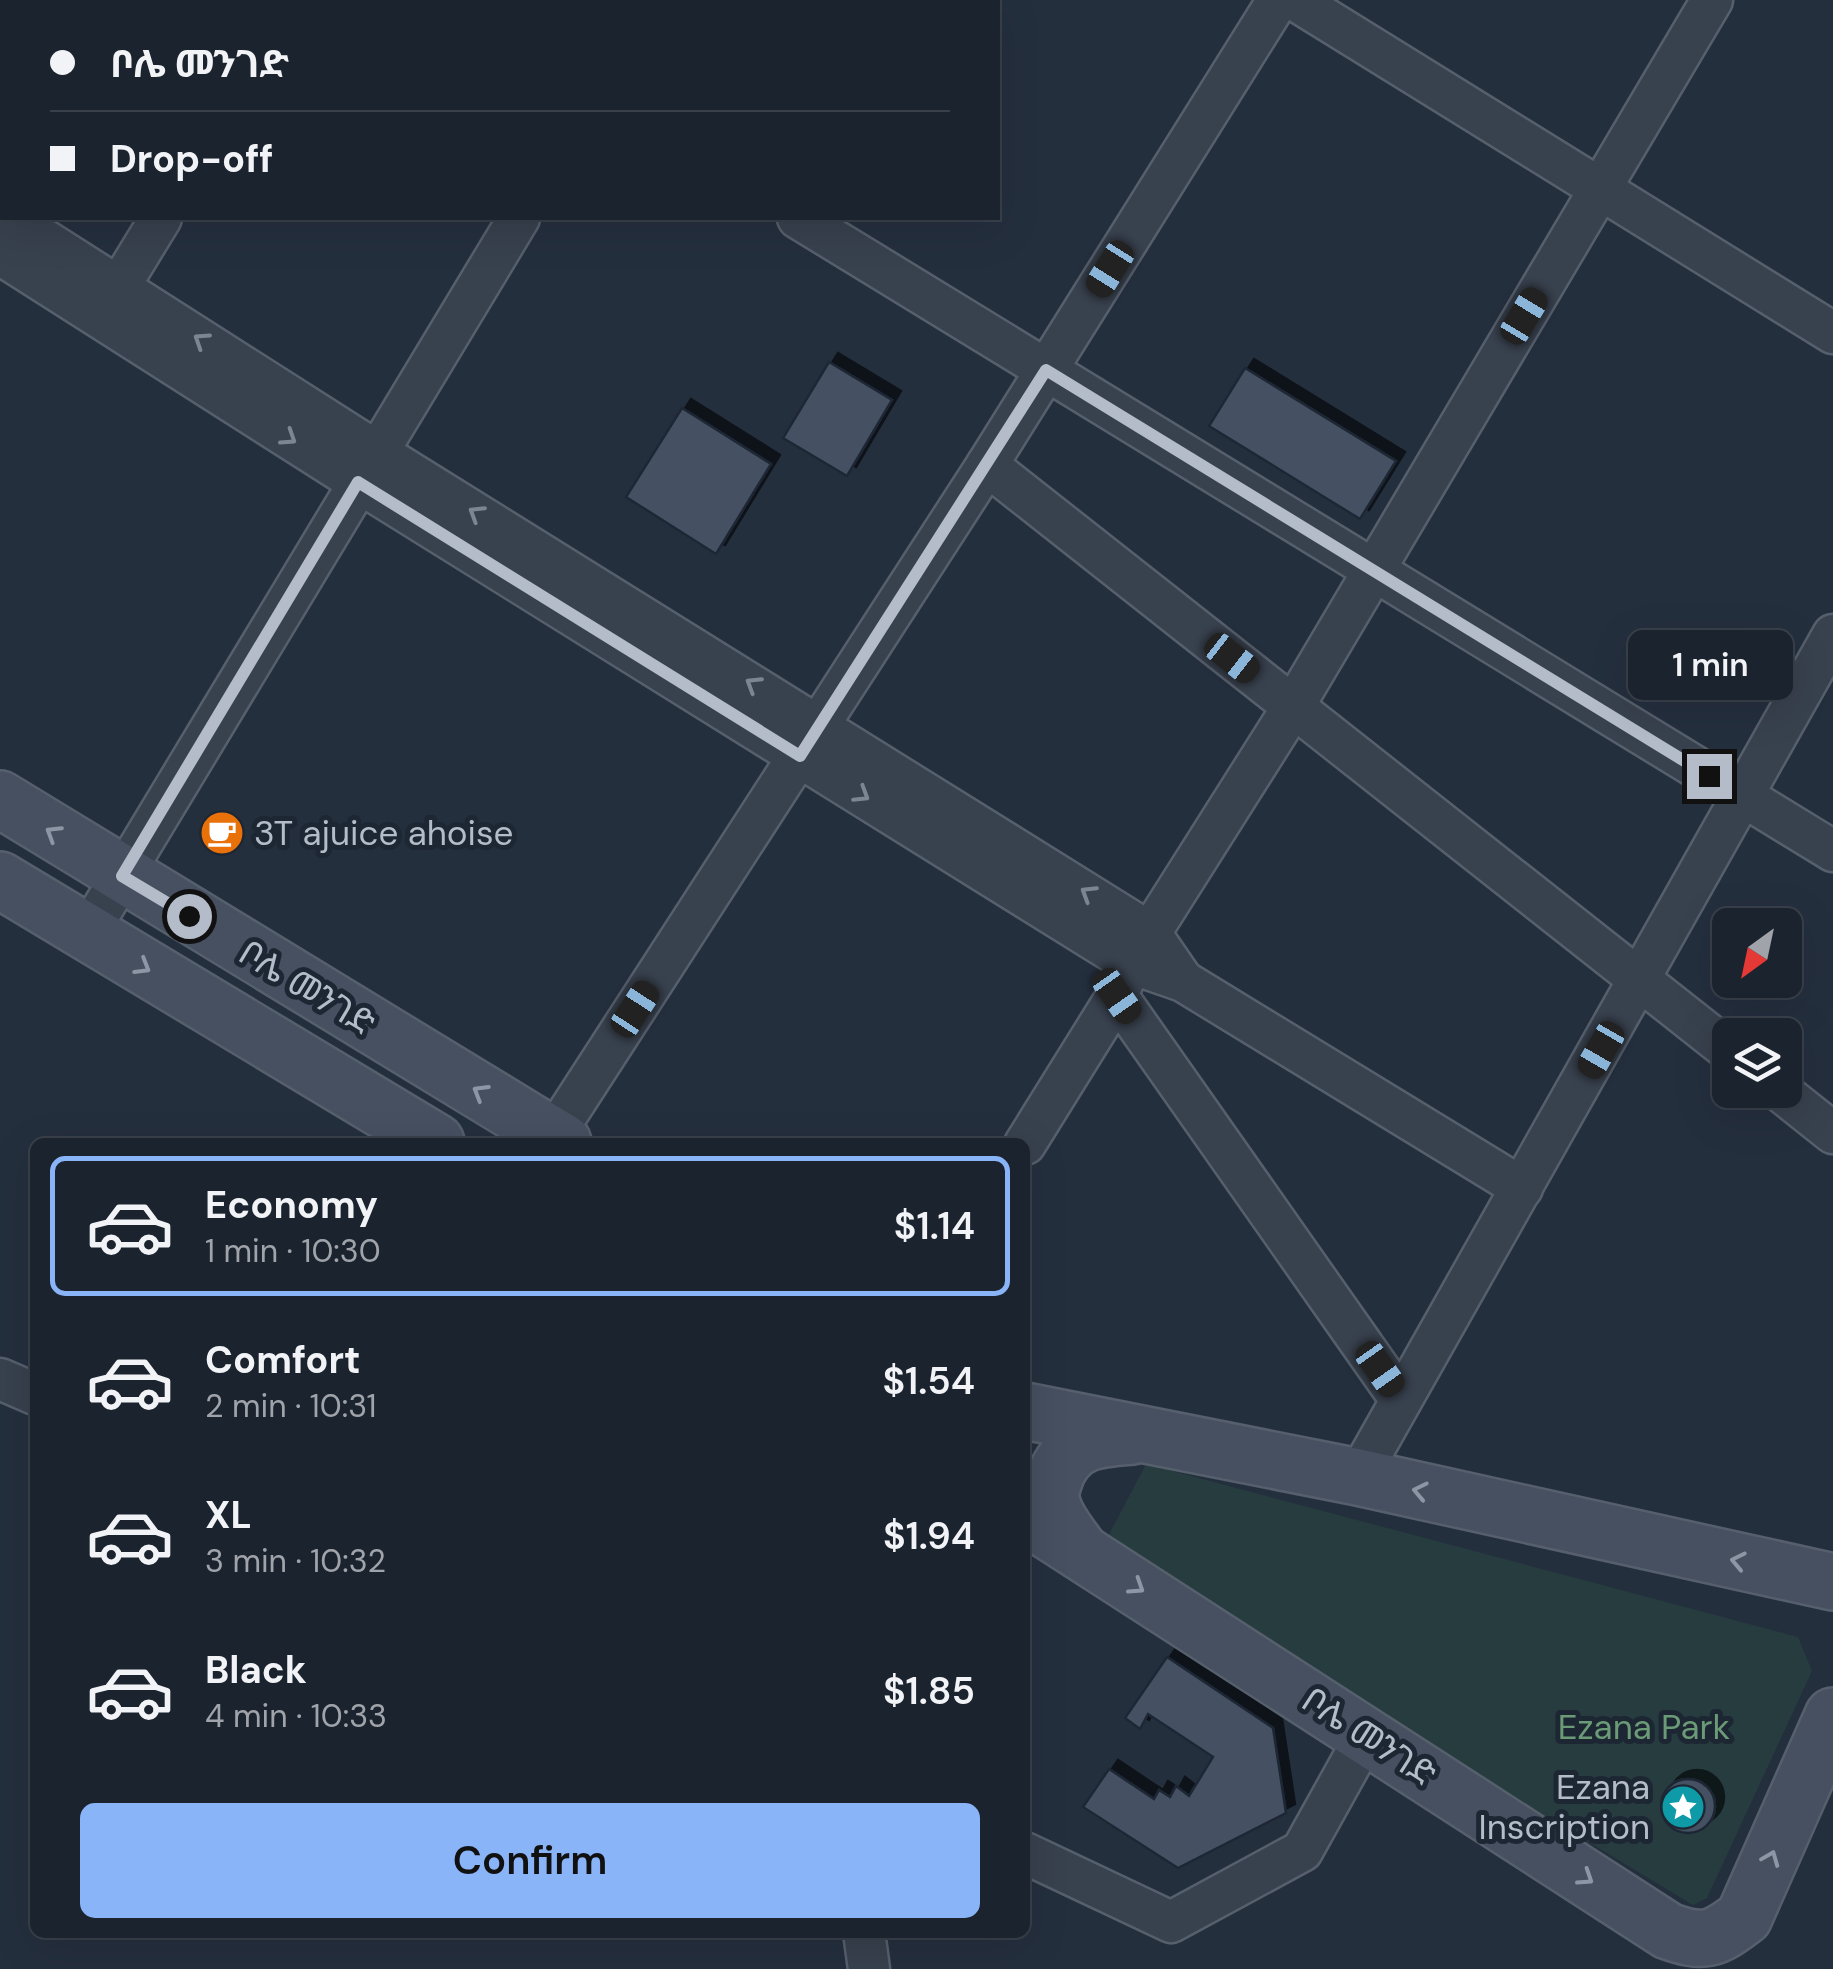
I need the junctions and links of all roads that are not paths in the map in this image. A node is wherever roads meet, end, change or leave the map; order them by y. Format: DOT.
graph roads {
  1 [pos="1278,0"];
  2 [pos="1295,0"];
  3 [pos="1712,0"];
  4 [pos="1600,188"];
  5 [pos="12,220"];
  6 [pos="160,220"];
  7 [pos="518,220"];
  8 [pos="801,220"];
  9 [pos="0,254"];
  10 [pos="110,303"];
  11 [pos="1833,334"];
  12 [pos="1046,370"];
  13 [pos="987,465"];
  14 [pos="368,467"];
  15 [pos="1374,570"];
  16 [pos="1833,635"];
  17 [pos="1293,707"];
  18 [pos="809,740"];
  19 [pos="1743,796"];
  20 [pos="0,800"];
  21 [pos="1833,852"];
  22 [pos="122,876"];
  23 [pos="0,880"];
  24 [pos="87,934"];
  25 [pos="1133,964"];
  26 [pos="1640,981"];
  27 [pos="1712,1038"];
  28 [pos="1802,1108"];
  29 [pos="1833,1132"];
  30 [pos="429,1138"];
  31 [pos="552,1138"];
  32 [pos="556,1138"];
  33 [pos="1029,1138"];
  34 [pos="1522,1188"];
  35 [pos="0,1378"];
  36 [pos="30,1392"];
  37 [pos="1401,1400"];
  38 [pos="1030,1412"];
  39 [pos="1145,1435"];
  40 [pos="1358,1477"];
  41 [pos="1030,1519"];
  42 [pos="1082,1552"];
  43 [pos="1833,1582"];
  44 [pos="1833,1716"];
  45 [pos="1367,1734"];
  46 [pos="1030,1854"];
  47 [pos="865,1938"];
  48 [pos="869,1969"];
  1 -- 12 [label="street"];
  2 -- 4 [label="street"];
  3 -- 4 [label="street"];
  4 -- 11 [label="street"];
  4 -- 15 [label="street"];
  5 -- 10 [label="street"];
  6 -- 10 [label="street"];
  7 -- 14 [label="street"];
  8 -- 12 [label="street"];
  9 -- 10 [label="street"];
  10 -- 14 [label="street"];
  12 -- 13 [label="street"];
  12 -- 15 [label="street"];
  13 -- 17 [label="street"];
  13 -- 18 [label="street"];
  14 -- 18 [label="street"];
  14 -- 22 [label="street"];
  15 -- 17 [label="street"];
  15 -- 19 [label="street"];
  16 -- 19 [label="street"];
  17 -- 25 [label="street"];
  17 -- 26 [label="street"];
  18 -- 25 [label="street"];
  18 -- 32 [label="street"];
  19 -- 21 [label="street"];
  19 -- 26 [label="street"];
  22 -- 20 [label="main road, ቦሌ መንገድ, one-way"];
  22 -- 24 [label="street"];
  31 -- 22 [label="main road, ቦሌ መንገድ, one-way"];
  23 -- 24 [label="main road, ቦሌ መንገድ"];
  24 -- 30 [label="main road, ቦሌ መንገድ, one-way"];
  25 -- 33 [label="street"];
  25 -- 34 [label="street"];
  25 -- 37 [label="street"];
  26 -- 27 [label="street"];
  26 -- 34 [label="street"];
  28 -- 29 [label="street"];
  34 -- 37 [label="street"];
  35 -- 36 [label="street"];
  37 -- 40 [label="street"];
  38 -- 39 [label="main road"];
  39 -- 40 [label="main road"];
  39 -- 42 [label="main road"];
  43 -- 40 [label="main road, one-way"];
  41 -- 42 [label="main road, ቦሌ መንገድ"];
  42 -- 45 [label="main road, ቦሌ መንገድ, one-way"];
  45 -- 44 [label="main road, ቦሌ መንገድ, one-way"];
  45 -- 46 [label="street"];
  47 -- 48 [label="street"];
}
